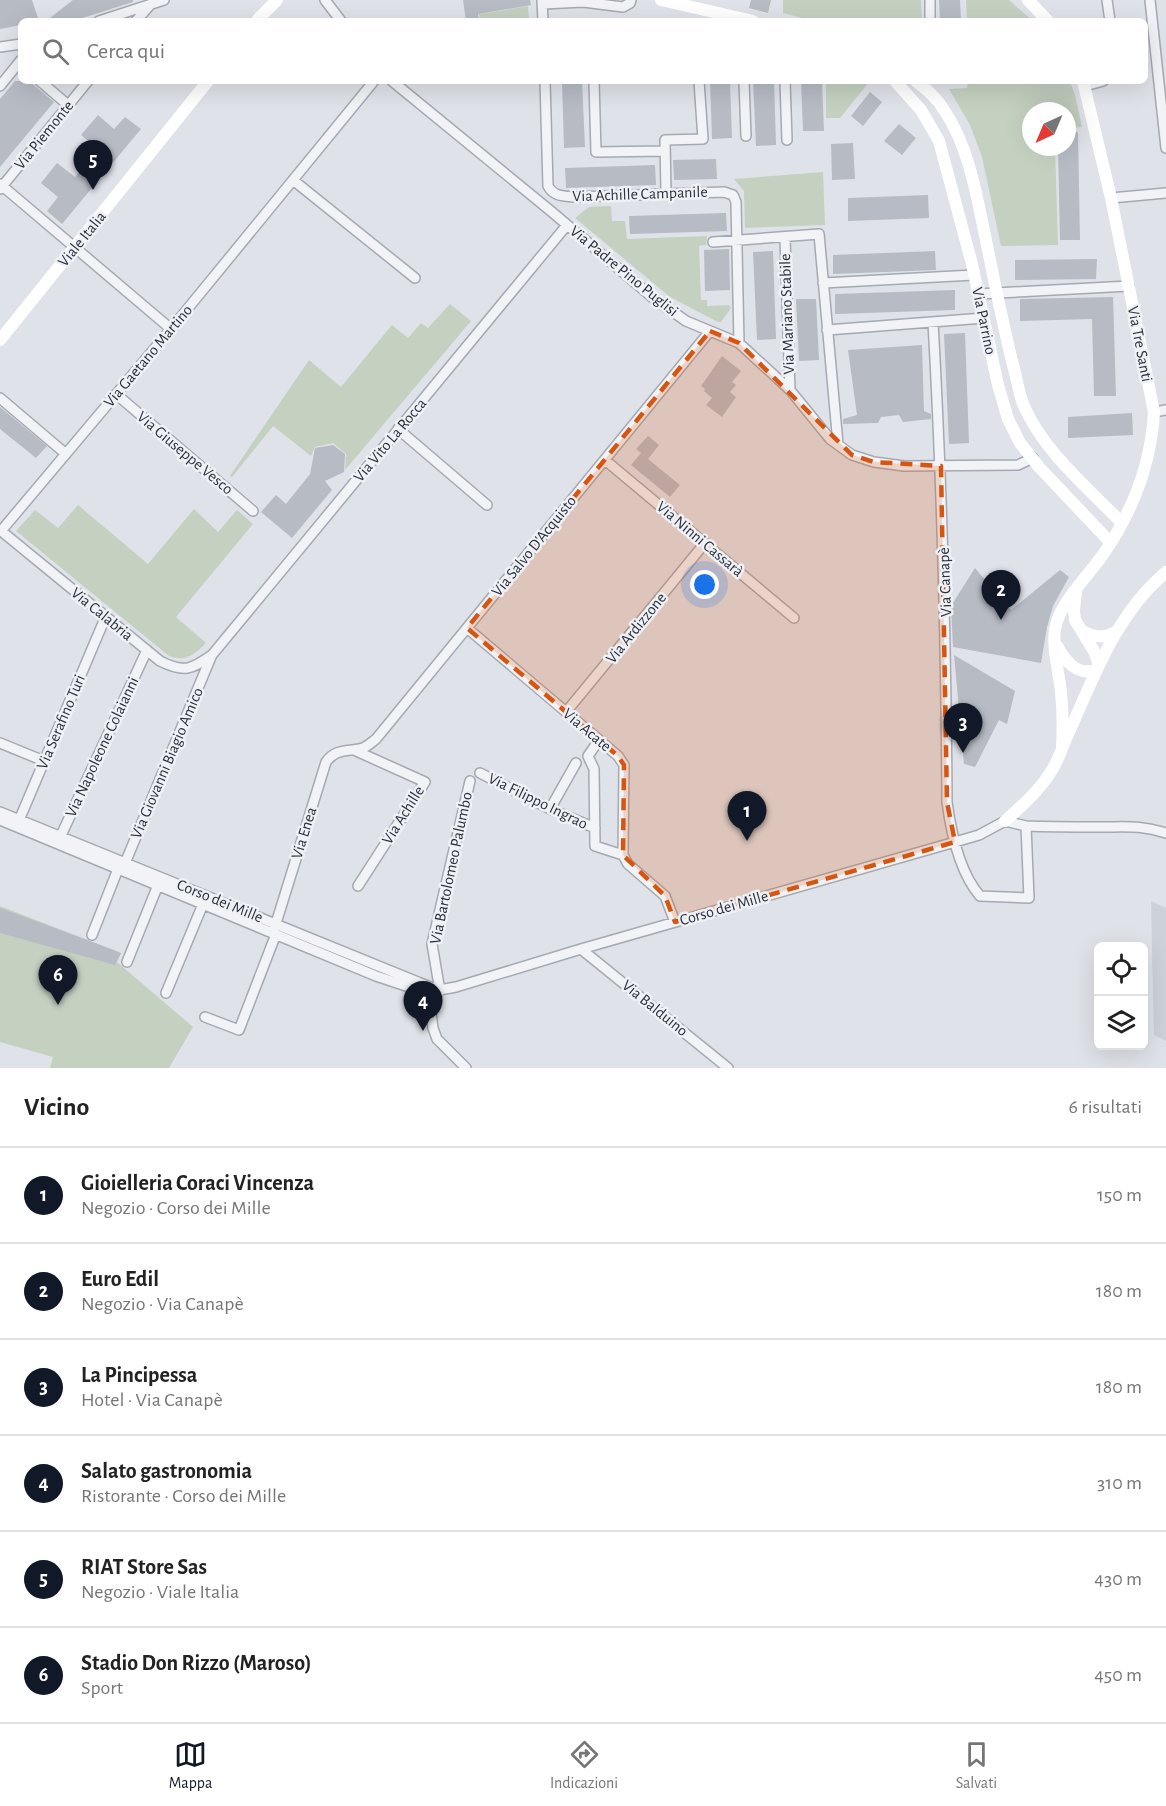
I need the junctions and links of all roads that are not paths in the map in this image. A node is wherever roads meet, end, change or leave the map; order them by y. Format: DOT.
graph roads {
  1 [pos="164,0"];
  2 [pos="271,0"];
  3 [pos="277,0"];
  4 [pos="325,0"];
  5 [pos="631,0"];
  6 [pos="661,0"];
  7 [pos="930,0"];
  8 [pos="1028,0"];
  9 [pos="1107,0"];
  10 [pos="1150,0"];
  11 [pos="542,2"];
  12 [pos="150,4"];
  13 [pos="108,18"];
  14 [pos="138,18"];
  15 [pos="258,18"];
  16 [pos="259,18"];
  17 [pos="339,18"];
  18 [pos="543,18"];
  19 [pos="737,18"];
  20 [pos="930,18"];
  21 [pos="1045,18"];
  22 [pos="1110,18"];
  23 [pos="18,44"];
  24 [pos="0,47"];
  25 [pos="18,65"];
  26 [pos="44,84"];
  27 [pos="86,84"];
  28 [pos="206,84"];
  29 [pos="372,84"];
  30 [pos="396,84"];
  31 [pos="545,84"];
  32 [pos="594,84"];
  33 [pos="699,84"];
  34 [pos="744,84"];
  35 [pos="785,84"];
  36 [pos="902,84"];
  37 [pos="920,84"];
  38 [pos="1084,84"];
  39 [pos="0,86"];
  40 [pos="68,105"];
  41 [pos="746,136"];
  42 [pos="787,140"];
  43 [pos="1166,148"];
  44 [pos="665,151"];
  45 [pos="293,180"];
  46 [pos="1,186"];
  47 [pos="1166,193"];
  48 [pos="666,194"];
  49 [pos="1111,198"];
  50 [pos="567,225"];
  51 [pos="784,238"];
  52 [pos="737,240"];
  53 [pos="713,242"];
  54 [pos="75,248"];
  55 [pos="974,275"];
  56 [pos="415,279"];
  57 [pos="823,283"];
  58 [pos="1129,286"];
  59 [pos="997,293"];
  60 [pos="978,294"];
  61 [pos="984,318"];
  62 [pos="933,322"];
  63 [pos="171,329"];
  64 [pos="827,330"];
  65 [pos="710,331"];
  66 [pos="0,340"];
  67 [pos="739,343"];
  68 [pos="790,390"];
  69 [pos="116,394"];
  70 [pos="0,398"];
  71 [pos="1160,411"];
  72 [pos="398,429"];
  73 [pos="838,444"];
  74 [pos="66,454"];
  75 [pos="1033,458"];
  76 [pos="605,460"];
  77 [pos="941,466"];
  78 [pos="487,505"];
  79 [pos="254,511"];
  80 [pos="1122,523"];
  81 [pos="1,531"];
  82 [pos="1110,542"];
  83 [pos="705,543"];
  84 [pos="1166,572"];
  85 [pos="1076,591"];
  86 [pos="106,616"];
  87 [pos="794,618"];
  88 [pos="467,628"];
  89 [pos="1082,631"];
  90 [pos="1115,632"];
  91 [pos="1056,645"];
  92 [pos="147,650"];
  93 [pos="212,656"];
  94 [pos="1098,668"];
  95 [pos="566,712"];
  96 [pos="599,740"];
  97 [pos="0,744"];
  98 [pos="1062,747"];
  99 [pos="352,748"];
  100 [pos="44,761"];
  101 [pos="576,763"];
  102 [pos="480,773"];
  103 [pos="470,781"];
  104 [pos="550,809"];
  105 [pos="0,812"];
  106 [pos="0,820"];
  107 [pos="1005,821"];
  108 [pos="18,824"];
  109 [pos="1026,826"];
  110 [pos="595,828"];
  111 [pos="1166,833"];
  112 [pos="59,840"];
  113 [pos="955,842"];
  114 [pos="622,855"];
  115 [pos="122,867"];
  116 [pos="158,885"];
  117 [pos="358,886"];
  118 [pos="203,904"];
  119 [pos="675,922"];
  120 [pos="275,930"];
  121 [pos="92,935"];
  122 [pos="581,949"];
  123 [pos="127,962"];
  124 [pos="440,991"];
  125 [pos="428,992"];
  126 [pos="166,993"];
  127 [pos="205,1017"];
  128 [pos="466,1068"];
  129 [pos="728,1068"];
  1 -- 12 [label="street"];
  2 -- 15 [label="street"];
  3 -- 16 [label="street"];
  4 -- 17 [label="street"];
  5 -- 11 [label="street"];
  6 -- 19 [label="street"];
  7 -- 20 [label="street"];
  8 -- 21 [label="street"];
  9 -- 22 [label="street"];
  10 -- 43 [label="street"];
  11 -- 18 [label="street"];
  12 -- 13 [label="street"];
  12 -- 14 [label="street"];
  23 -- 24 [label="street"];
  25 -- 39 [label="street"];
  26 -- 40 [label="street"];
  27 -- 40 [label="street, Via Piemonte"];
  28 -- 54 [label="street, Viale Italia"];
  29 -- 45 [label="street, Via Gaetano Martino"];
  30 -- 50 [label="street, Via Padre Pino Puglisi"];
  31 -- 48 [label="street, Via Achille Campanile"];
  32 -- 44 [label="street"];
  33 -- 44 [label="street"];
  34 -- 41 [label="street"];
  35 -- 42 [label="street"];
  36 -- 55 [label="street, Via Parrino"];
  37 -- 59 [label="street, Via Parrino"];
  38 -- 49 [label="street, Via Tre Santi"];
  40 -- 46 [label="street, Via Piemonte"];
  44 -- 48 [label="street"];
  45 -- 56 [label="street"];
  45 -- 63 [label="street, Via Gaetano Martino"];
  46 -- 54 [label="street"];
  47 -- 49 [label="street"];
  48 -- 52 [label="street, Via Achille Campanile"];
  49 -- 58 [label="street, Via Tre Santi"];
  50 -- 65 [label="street, Via Padre Pino Puglisi"];
  50 -- 72 [label="street, Via Vito La Rocca"];
  51 -- 52 [label="street"];
  51 -- 57 [label="street"];
  51 -- 68 [label="street, Via Mariano Stabile"];
  52 -- 53 [label="street"];
  52 -- 67 [label="street"];
  54 -- 63 [label="street"];
  54 -- 66 [label="street, Viale Italia"];
  55 -- 57 [label="street"];
  55 -- 60 [label="street, Via Parrino"];
  57 -- 64 [label="street"];
  58 -- 59 [label="street"];
  58 -- 71 [label="street, Via Tre Santi"];
  59 -- 60 [label="street"];
  59 -- 80 [label="street, Via Parrino"];
  60 -- 61 [label="street, Via Parrino"];
  61 -- 62 [label="street"];
  61 -- 75 [label="street, Via Parrino"];
  62 -- 64 [label="street"];
  62 -- 77 [label="street, Via Canapè"];
  63 -- 69 [label="street, Via Gaetano Martino"];
  64 -- 73 [label="street"];
  65 -- 67 [label="street, Via Padre Pino Puglisi"];
  65 -- 76 [label="street, Via Salvo D'Acquisto"];
  67 -- 68 [label="street, Via Padre Pino Puglisi"];
  68 -- 73 [label="street, Via Padre Pino Puglisi"];
  69 -- 74 [label="street, Via Gaetano Martino"];
  69 -- 79 [label="street, Via Giuseppe Vesco"];
  70 -- 74 [label="street"];
  71 -- 80 [label="street, Via Tre Santi"];
  72 -- 78 [label="street"];
  72 -- 93 [label="street, Via Vito La Rocca"];
  73 -- 77 [label="street, Via Padre Pino Puglisi"];
  74 -- 81 [label="street, Via Gaetano Martino"];
  75 -- 77 [label="street, Via Padre Pino Puglisi"];
  75 -- 82 [label="street, Via Parrino"];
  76 -- 83 [label="street, Via Ninni Cassarà"];
  76 -- 88 [label="street, Via Salvo D'Acquisto"];
  77 -- 113 [label="street, Via Canapè"];
  80 -- 82 [label="street, Via Tre Santi"];
  81 -- 86 [label="street, Via Calabria"];
  82 -- 85 [label="street, Via Tre Santi"];
  83 -- 87 [label="street, Via Ninni Cassarà"];
  83 -- 95 [label="street, Via Ardizzone"];
  84 -- 90 [label="street"];
  85 -- 89 [label="street"];
  85 -- 91 [label="street, Via Tre Santi"];
  86 -- 92 [label="street, Via Calabria"];
  86 -- 100 [label="street, Via Serafino Turi"];
  88 -- 95 [label="street, Via Acate"];
  88 -- 99 [label="street, Via Salvo D'Acquisto"];
  89 -- 90 [label="street"];
  89 -- 94 [label="street"];
  90 -- 94 [label="street"];
  91 -- 94 [label="street"];
  91 -- 98 [label="street, Via Tre Santi"];
  92 -- 93 [label="street, Via Calabria"];
  92 -- 112 [label="street, Via Napoleone Colaianni"];
  93 -- 115 [label="street, Via Giovanni Biagio Amico"];
  94 -- 98 [label="street"];
  95 -- 96 [label="street, Via Acate"];
  96 -- 110 [label="street"];
  96 -- 114 [label="street, Via Acate"];
  97 -- 100 [label="street"];
  98 -- 107 [label="street"];
  99 -- 117 [label="street, Via Achille"];
  99 -- 120 [label="street, Via Enea"];
  100 -- 108 [label="street, Via Serafino Turi"];
  101 -- 104 [label="street"];
  102 -- 104 [label="street, Via Filippo Ingrao"];
  103 -- 124 [label="street, Via Bartolomeo Palumbo"];
  104 -- 110 [label="street, Via Filippo Ingrao"];
  105 -- 108 [label="street, Corso dei Mille"];
  106 -- 108 [label="street, Corso dei Mille"];
  107 -- 109 [label="street"];
  107 -- 113 [label="street, Corso dei Mille"];
  108 -- 112 [label="street, Corso dei Mille"];
  109 -- 111 [label="street"];
  109 -- 113 [label="street, Via Canapè"];
  110 -- 114 [label="street"];
  112 -- 115 [label="street, Corso dei Mille"];
  113 -- 119 [label="street, Corso dei Mille"];
  114 -- 119 [label="street"];
  115 -- 116 [label="street, Corso dei Mille"];
  115 -- 120 [label="street, Corso dei Mille"];
  115 -- 121 [label="street, Via Giovanni Biagio Amico"];
  116 -- 118 [label="street, Corso dei Mille"];
  116 -- 123 [label="street"];
  118 -- 120 [label="street, Corso dei Mille"];
  118 -- 126 [label="street"];
  119 -- 122 [label="street, Corso dei Mille"];
  120 -- 124 [label="street, Corso dei Mille"];
  120 -- 125 [label="street, Corso dei Mille"];
  120 -- 127 [label="street, Via Enea"];
  122 -- 124 [label="street, Corso dei Mille"];
  122 -- 129 [label="street, Via Balduino"];
  124 -- 125 [label="street, Corso dei Mille"];
  125 -- 128 [label="street"];
}
